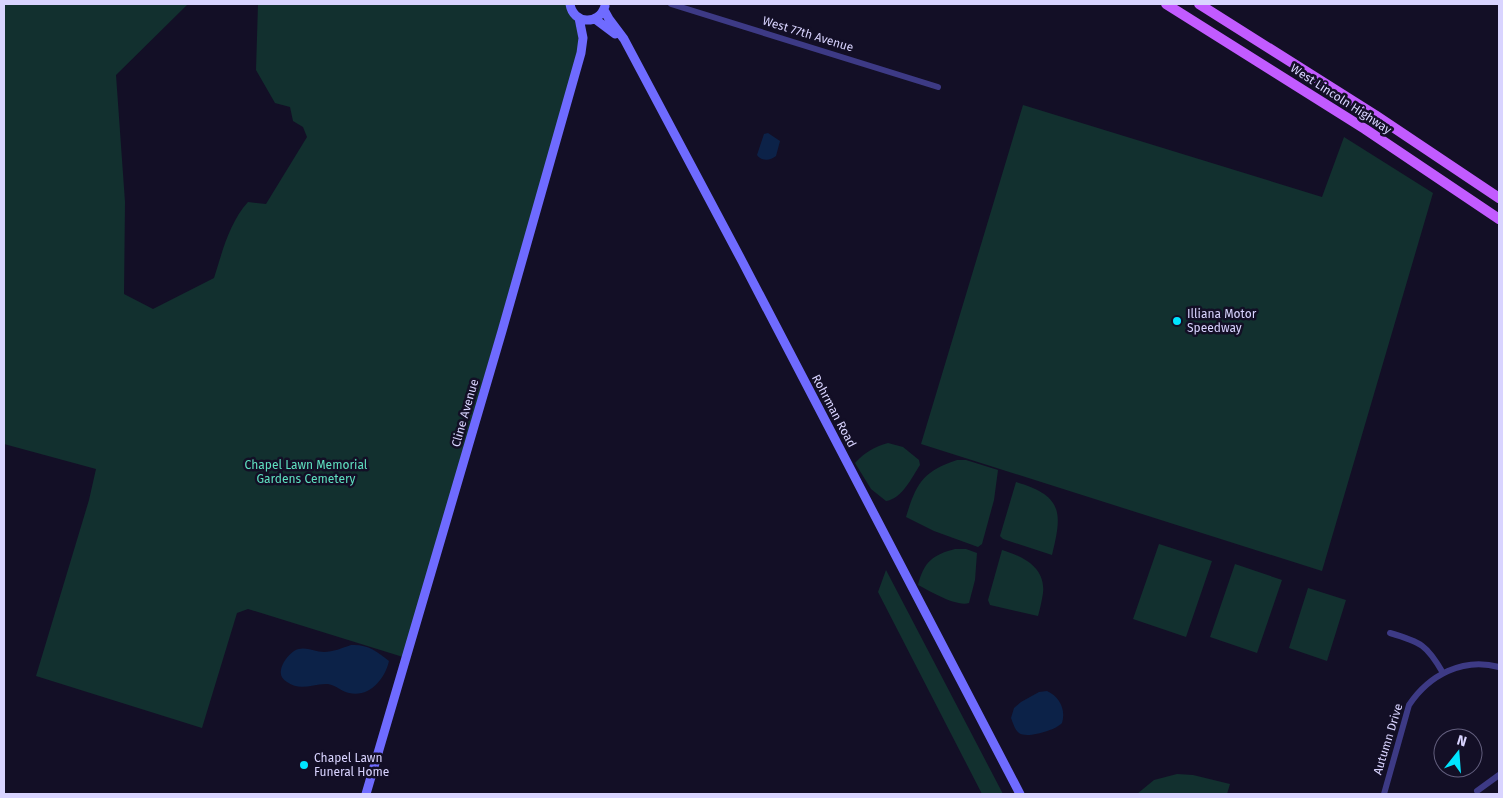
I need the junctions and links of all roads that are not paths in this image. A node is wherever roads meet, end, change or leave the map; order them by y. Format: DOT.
graph roads {
  1 [pos="570,4"];
  2 [pos="671,4"];
  3 [pos="1166,4"];
  4 [pos="1199,4"];
  5 [pos="605,7"];
  6 [pos="579,18"];
  7 [pos="595,19"];
  8 [pos="584,38"];
  9 [pos="624,39"];
  10 [pos="938,87"];
  11 [pos="1499,198"];
  12 [pos="1499,219"];
  13 [pos="1390,633"];
  14 [pos="1499,667"];
  15 [pos="1443,673"];
  16 [pos="1499,775"];
  17 [pos="1477,791"];
  18 [pos="366,794"];
  19 [pos="1020,794"];
  20 [pos="1384,794"];
  1 -- 6 [label="street, Cline Avenue"];
  2 -- 10 [label="street, West 77th Avenue"];
  3 -- 12 [label="main road, West Lincoln Highway"];
  4 -- 11 [label="main road, West Lincoln Highway"];
  5 -- 7 [label="street, Cline Avenue"];
  5 -- 9 [label="street, Rohrman Road"];
  6 -- 7 [label="street"];
  6 -- 8 [label="street, Cline Avenue"];
  7 -- 8 [label="street, Cline Avenue"];
  7 -- 9 [label="street, Rohrman Road"];
  8 -- 18 [label="street, Cline Avenue"];
  9 -- 19 [label="street, Rohrman Road"];
  13 -- 15 [label="street"];
  14 -- 15 [label="street, Autumn Drive"];
  15 -- 20 [label="street, Autumn Drive"];
  16 -- 17 [label="street"];
}
